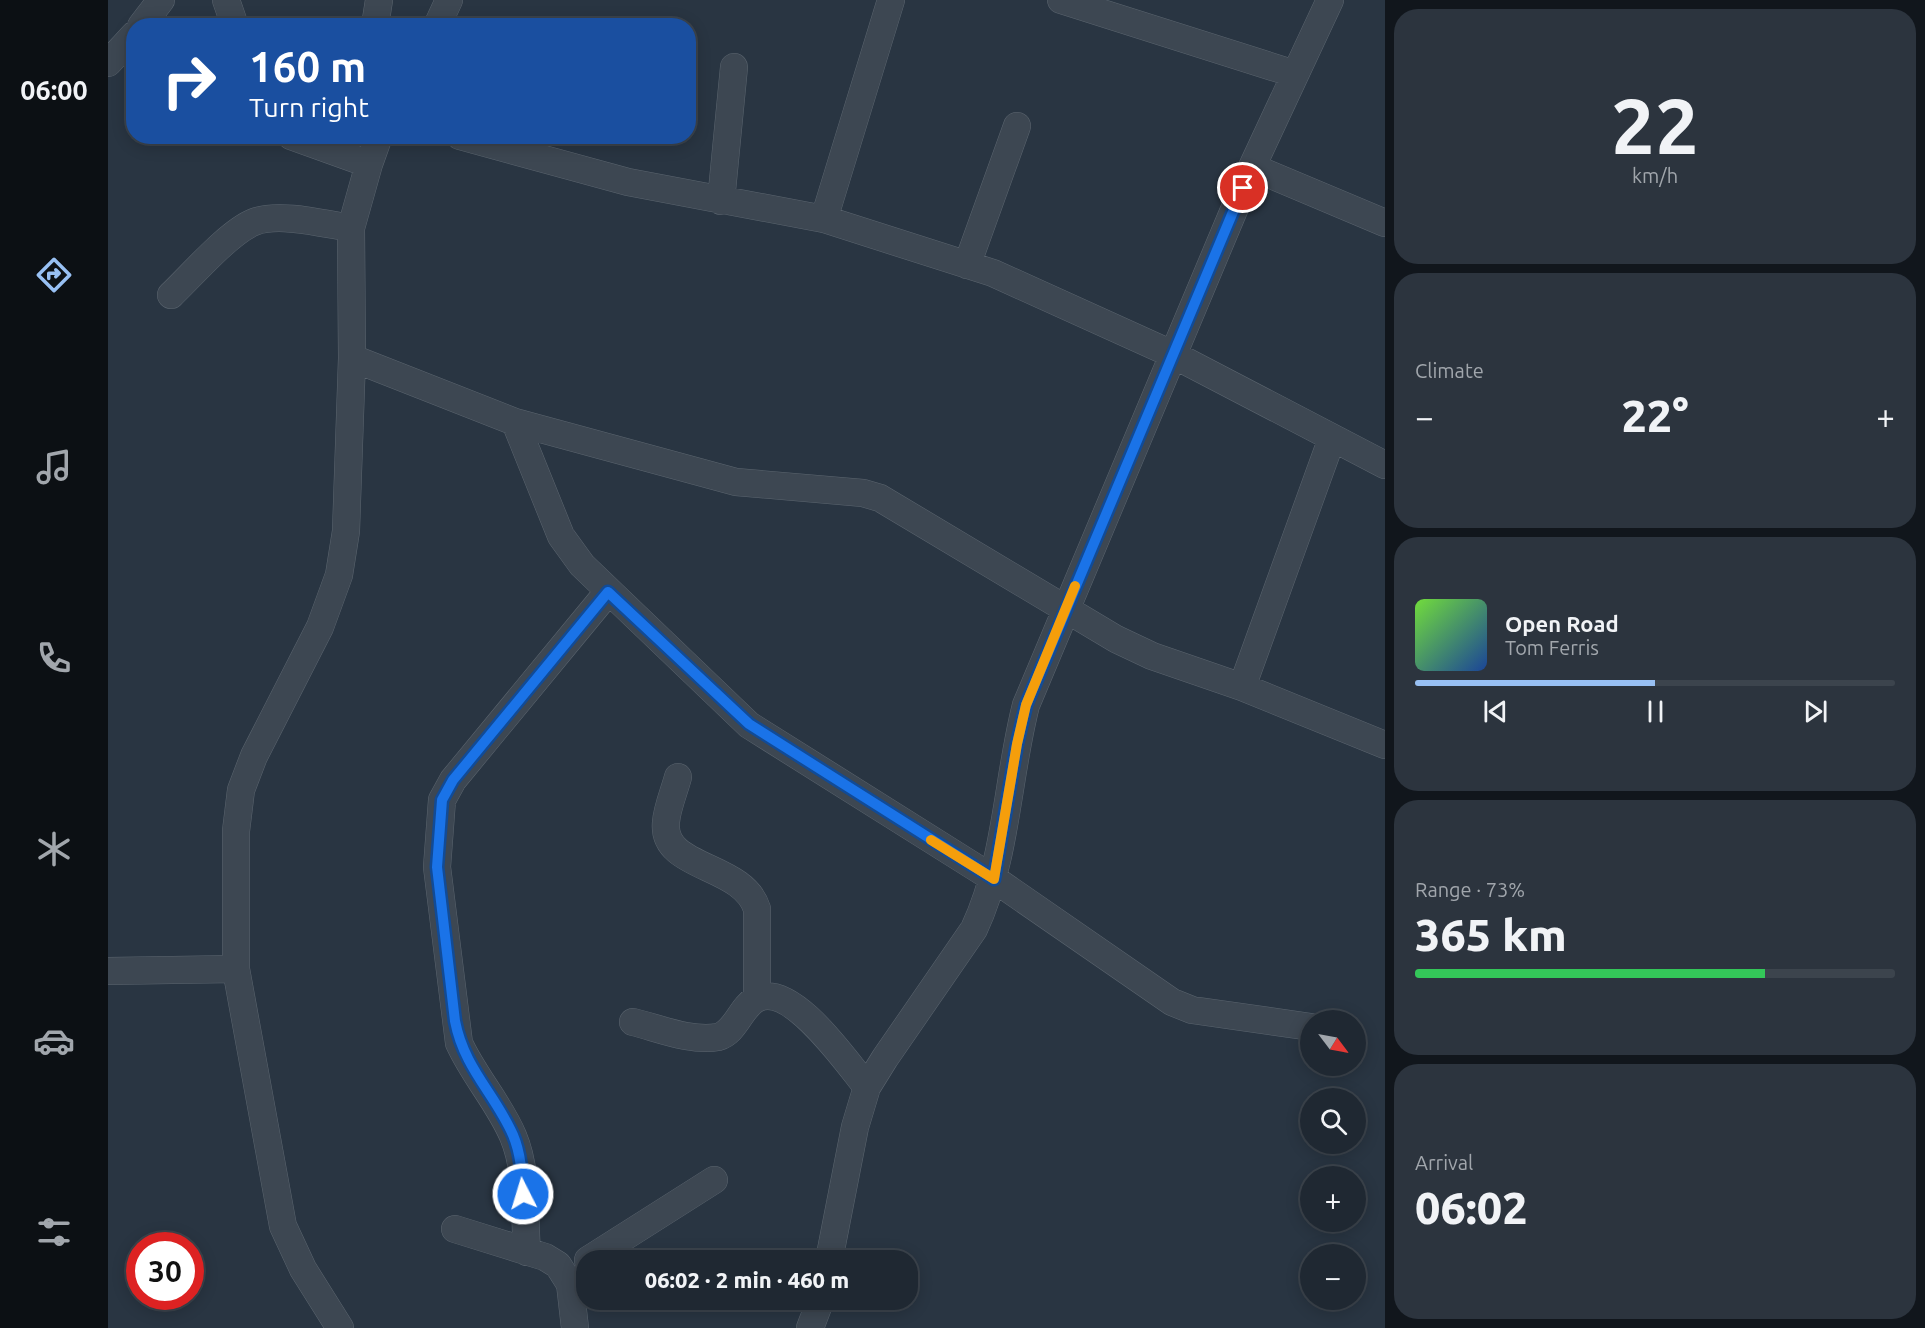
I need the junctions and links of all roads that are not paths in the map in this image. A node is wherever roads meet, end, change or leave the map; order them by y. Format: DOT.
graph roads {
  1 [pos="161,0"];
  2 [pos="226,0"];
  3 [pos="378,0"];
  4 [pos="449,0"];
  5 [pos="891,0"];
  6 [pos="1061,0"];
  7 [pos="1330,0"];
  8 [pos="147,18"];
  9 [pos="232,18"];
  10 [pos="376,18"];
  11 [pos="441,18"];
  12 [pos="126,44"];
  13 [pos="108,63"];
  14 [pos="734,67"];
  15 [pos="1295,74"];
  16 [pos="1017,126"];
  17 [pos="313,144"];
  18 [pos="376,144"];
  19 [pos="489,144"];
  20 [pos="369,164"];
  21 [pos="1252,167"];
  22 [pos="721,201"];
  23 [pos="824,219"];
  24 [pos="1385,224"];
  25 [pos="351,228"];
  26 [pos="967,265"];
  27 [pos="171,295"];
  28 [pos="1172,354"];
  29 [pos="352,358"];
  30 [pos="515,422"];
  31 [pos="1332,438"];
  32 [pos="1385,465"];
  33 [pos="608,592"];
  34 [pos="1065,610"];
  35 [pos="1242,687"];
  36 [pos="1385,745"];
  37 [pos="678,777"];
  38 [pos="994,879"];
  39 [pos="236,969"];
  40 [pos="108,971"];
  41 [pos="757,998"];
  42 [pos="633,1022"];
  43 [pos="1300,1025"];
  44 [pos="867,1087"];
  45 [pos="714,1180"];
  46 [pos="455,1228"];
  47 [pos="604,1250"];
  48 [pos="831,1250"];
  49 [pos="527,1252"];
  50 [pos="576,1265"];
  51 [pos="576,1273"];
  52 [pos="817,1310"];
  53 [pos="340,1328"];
  54 [pos="575,1328"];
  55 [pos="810,1328"];
  1 -- 8 [label="street"];
  2 -- 9 [label="street"];
  3 -- 10 [label="street"];
  4 -- 11 [label="street"];
  5 -- 23 [label="street"];
  6 -- 15 [label="street"];
  7 -- 15 [label="street"];
  12 -- 13 [label="street"];
  14 -- 22 [label="street"];
  15 -- 21 [label="street"];
  16 -- 26 [label="street"];
  17 -- 20 [label="street"];
  18 -- 20 [label="street"];
  19 -- 22 [label="street"];
  20 -- 25 [label="street"];
  21 -- 24 [label="street"];
  21 -- 28 [label="street"];
  22 -- 23 [label="street"];
  23 -- 26 [label="street"];
  25 -- 27 [label="street"];
  25 -- 29 [label="street"];
  26 -- 28 [label="street"];
  28 -- 31 [label="street"];
  28 -- 34 [label="street"];
  29 -- 30 [label="street"];
  29 -- 39 [label="street"];
  30 -- 33 [label="street"];
  30 -- 34 [label="street"];
  31 -- 32 [label="street"];
  31 -- 35 [label="street"];
  33 -- 38 [label="street"];
  33 -- 49 [label="street"];
  34 -- 35 [label="street"];
  34 -- 38 [label="street"];
  35 -- 36 [label="street"];
  37 -- 41 [label="street"];
  38 -- 43 [label="street"];
  38 -- 44 [label="street"];
  39 -- 40 [label="street"];
  39 -- 53 [label="street"];
  41 -- 42 [label="street"];
  41 -- 44 [label="street"];
  44 -- 48 [label="street"];
  45 -- 47 [label="street"];
  46 -- 49 [label="street"];
  49 -- 50 [label="street"];
  51 -- 54 [label="street"];
  52 -- 55 [label="street"];
}
